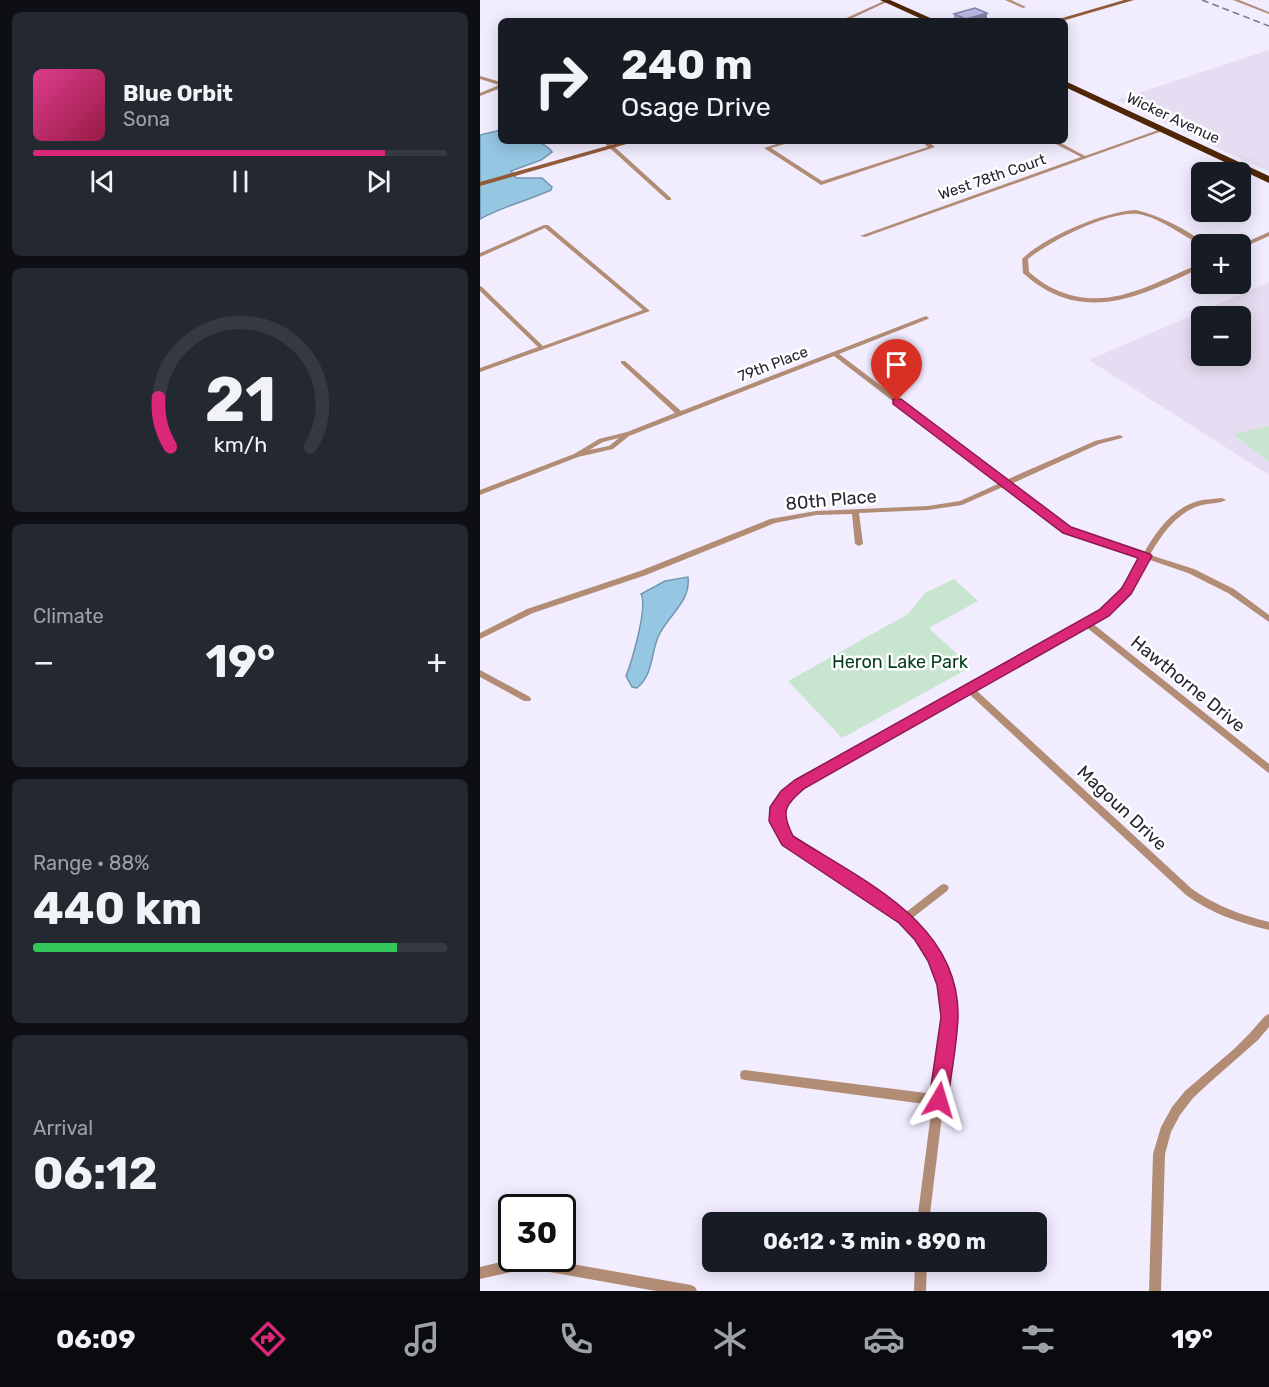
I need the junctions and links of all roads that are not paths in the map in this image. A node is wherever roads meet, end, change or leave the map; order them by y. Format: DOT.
graph roads {
  1 [pos="1007,0"];
  2 [pos="1235,0"];
  3 [pos="886,1"];
  4 [pos="1125,1"];
  5 [pos="1024,7"];
  6 [pos="1269,13"];
  7 [pos="849,18"];
  8 [pos="916,18"];
  9 [pos="926,18"];
  10 [pos="1066,18"];
  11 [pos="480,77"];
  12 [pos="498,84"];
  13 [pos="1068,85"];
  14 [pos="498,86"];
  15 [pos="480,95"];
  16 [pos="1163,130"];
  17 [pos="609,144"];
  18 [pos="623,144"];
  19 [pos="780,144"];
  20 [pos="928,144"];
  21 [pos="1059,144"];
  22 [pos="613,147"];
  23 [pos="1084,157"];
  24 [pos="1269,180"];
  25 [pos="480,184"];
  26 [pos="669,199"];
  27 [pos="1269,234"];
  28 [pos="863,236"];
  29 [pos="1191,238"];
  30 [pos="1251,242"];
  31 [pos="480,255"];
  32 [pos="1191,270"];
  33 [pos="480,288"];
  34 [pos="491,299"];
  35 [pos="480,303"];
  36 [pos="926,318"];
  37 [pos="542,348"];
  38 [pos="835,354"];
  39 [pos="623,362"];
  40 [pos="480,370"];
  41 [pos="680,414"];
  42 [pos="1120,437"];
  43 [pos="1006,485"];
  44 [pos="480,493"];
  45 [pos="1222,500"];
  46 [pos="855,511"];
  47 [pos="859,544"];
  48 [pos="1146,556"];
  49 [pos="1269,618"];
  50 [pos="1087,623"];
  51 [pos="480,636"];
  52 [pos="480,673"];
  53 [pos="969,689"];
  54 [pos="527,699"];
  55 [pos="1269,769"];
  56 [pos="944,888"];
  57 [pos="905,918"];
  58 [pos="1269,926"];
  59 [pos="1269,1019"];
  60 [pos="746,1075"];
  61 [pos="939,1100"];
  62 [pos="925,1212"];
  63 [pos="921,1272"];
  64 [pos="480,1273"];
  65 [pos="691,1291"];
  66 [pos="920,1291"];
  67 [pos="1155,1291"];
  1 -- 5 [label="street"];
  2 -- 6 [label="street"];
  3 -- 7 [label="street"];
  3 -- 8 [label="highway"];
  3 -- 9 [label="highway"];
  4 -- 10 [label="street"];
  11 -- 12 [label="street"];
  13 -- 16 [label="highway, Wicker Avenue"];
  14 -- 15 [label="street"];
  16 -- 23 [label="street, West 78th Court"];
  16 -- 24 [label="highway, Wicker Avenue"];
  17 -- 22 [label="street"];
  18 -- 22 [label="street"];
  19 -- 20 [label="street"];
  21 -- 23 [label="street"];
  22 -- 25 [label="street"];
  22 -- 26 [label="street"];
  23 -- 28 [label="street, West 78th Court"];
  27 -- 30 [label="street"];
  29 -- 32 [label="street"];
  31 -- 37 [label="street"];
  33 -- 34 [label="street"];
  34 -- 35 [label="street"];
  34 -- 37 [label="street"];
  36 -- 38 [label="street, 79th Place"];
  37 -- 40 [label="street"];
  38 -- 41 [label="street, 79th Place"];
  38 -- 43 [label="street"];
  39 -- 41 [label="street"];
  41 -- 44 [label="street, 79th Place"];
  42 -- 43 [label="street, 80th Place"];
  43 -- 46 [label="street, 80th Place"];
  43 -- 48 [label="street"];
  45 -- 48 [label="street"];
  46 -- 47 [label="street"];
  46 -- 51 [label="street, 80th Place"];
  48 -- 49 [label="street"];
  48 -- 50 [label="street"];
  50 -- 53 [label="street"];
  50 -- 55 [label="street, Hawthorne Drive"];
  52 -- 54 [label="street"];
  53 -- 57 [label="street"];
  53 -- 58 [label="street, Magoun Drive"];
  56 -- 57 [label="street"];
  57 -- 61 [label="street"];
  59 -- 67 [label="street"];
  60 -- 61 [label="street"];
  61 -- 62 [label="street"];
  63 -- 66 [label="street"];
  64 -- 65 [label="street"];
}
